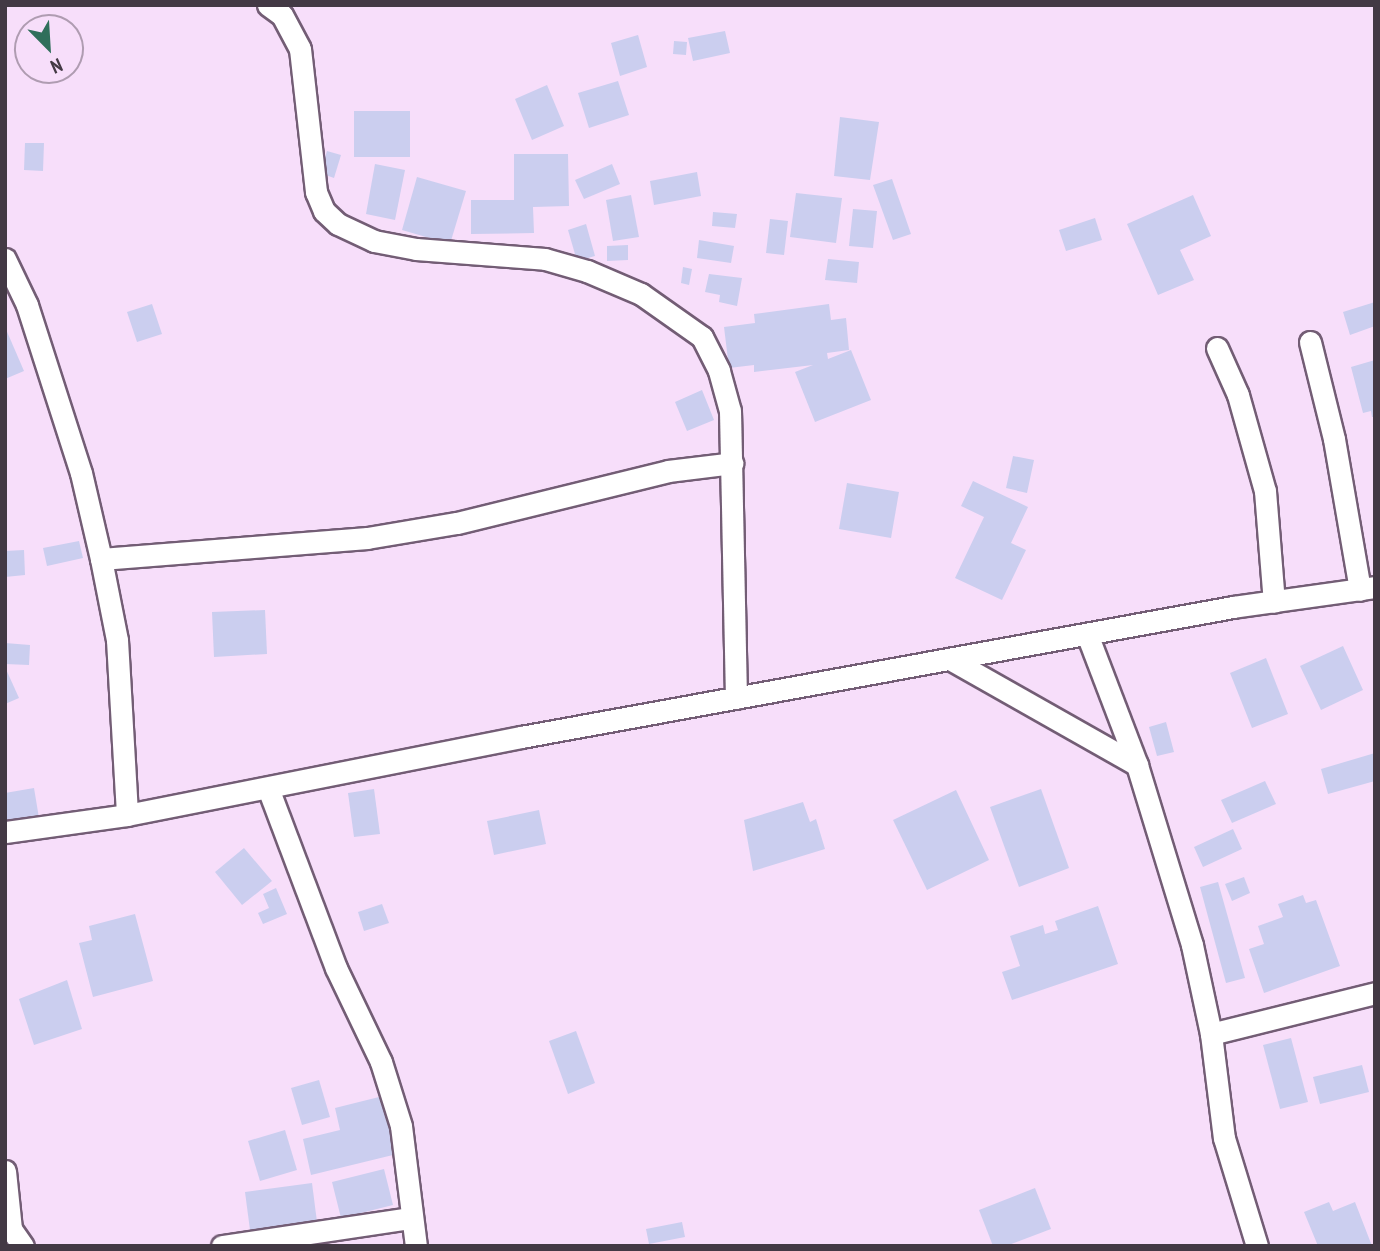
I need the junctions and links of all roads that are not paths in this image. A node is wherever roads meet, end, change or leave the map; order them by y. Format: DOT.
graph roads {
  1 [pos="268,5"];
  2 [pos="5,259"];
  3 [pos="1310,342"];
  4 [pos="1217,348"];
  5 [pos="733,463"];
  6 [pos="101,559"];
  7 [pos="1368,588"];
  8 [pos="1274,602"];
  9 [pos="1087,634"];
  10 [pos="950,659"];
  11 [pos="736,698"];
  12 [pos="1137,765"];
  13 [pos="268,789"];
  14 [pos="127,815"];
  15 [pos="5,832"];
  16 [pos="1375,993"];
  17 [pos="1211,1034"];
  18 [pos="5,1171"];
  19 [pos="409,1218"];
  20 [pos="23,1246"];
  21 [pos="222,1246"];
  22 [pos="416,1246"];
  23 [pos="1257,1246"];
  1 -- 5 [label="street"];
  2 -- 6 [label="street"];
  3 -- 7 [label="street"];
  4 -- 8 [label="street"];
  5 -- 6 [label="street"];
  5 -- 11 [label="street"];
  6 -- 14 [label="street"];
  7 -- 8 [label="street"];
  8 -- 9 [label="street"];
  9 -- 10 [label="street"];
  9 -- 12 [label="street"];
  10 -- 11 [label="street"];
  10 -- 12 [label="street"];
  11 -- 13 [label="street"];
  12 -- 17 [label="street"];
  13 -- 14 [label="street"];
  13 -- 19 [label="street"];
  14 -- 15 [label="street"];
  16 -- 17 [label="street"];
  17 -- 23 [label="street"];
  18 -- 20 [label="street"];
  19 -- 21 [label="street"];
  19 -- 22 [label="street"];
}
